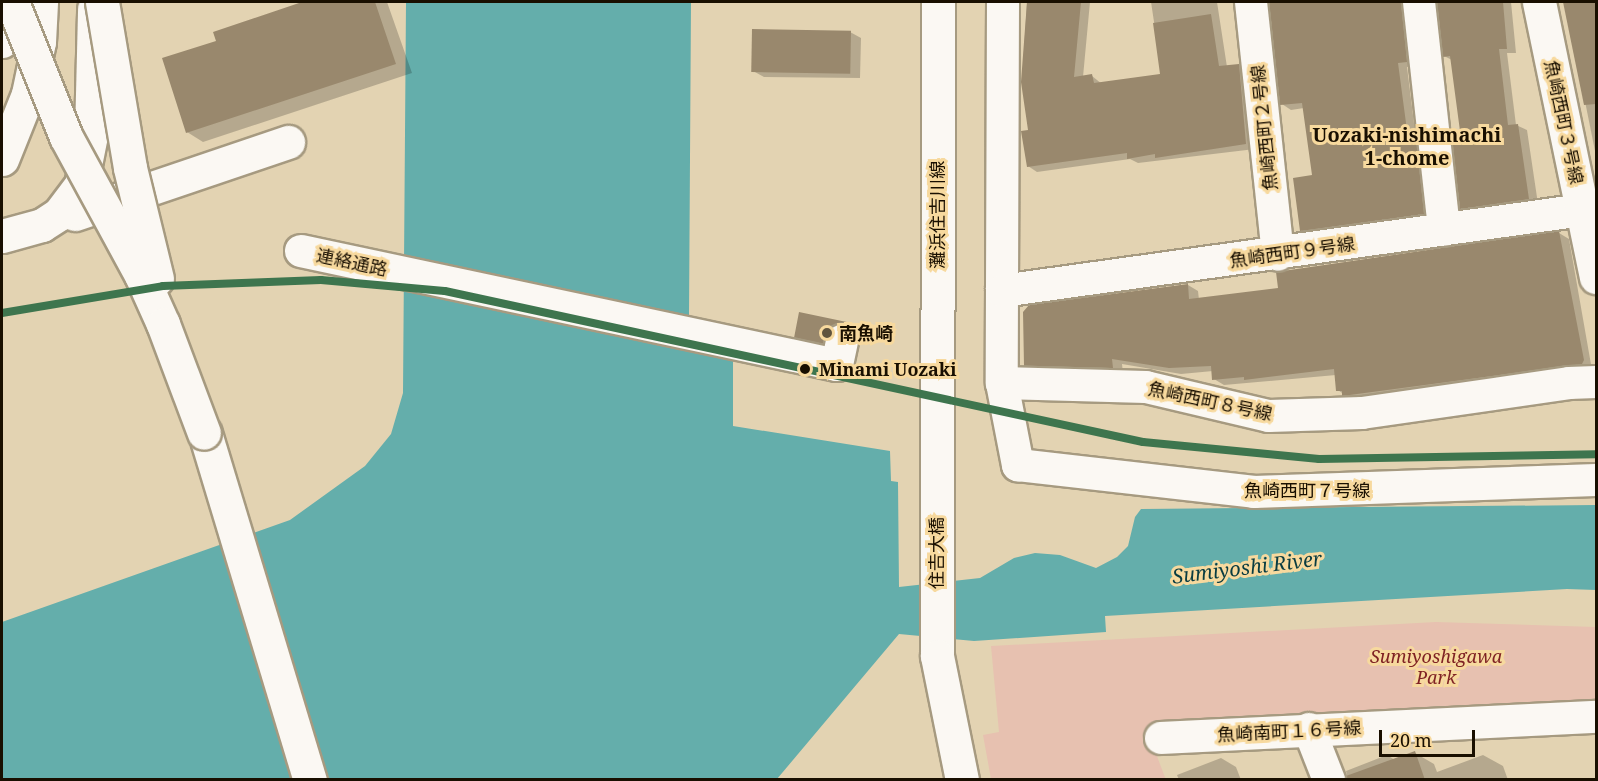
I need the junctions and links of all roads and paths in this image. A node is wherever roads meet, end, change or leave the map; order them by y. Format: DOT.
graph roads {
  1 [pos="14,2"];
  2 [pos="41,2"];
  3 [pos="94,2"];
  4 [pos="102,2"];
  5 [pos="938,2"];
  6 [pos="1003,2"];
  7 [pos="1251,2"];
  8 [pos="1419,2"];
  9 [pos="1539,2"];
  10 [pos="2,41"];
  11 [pos="288,142"];
  12 [pos="2,159"];
  13 [pos="1587,202"];
  14 [pos="42,225"];
  15 [pos="1444,230"];
  16 [pos="2,236"];
  17 [pos="301,251"];
  18 [pos="1278,255"];
  19 [pos="1596,277"];
  20 [pos="1002,291"];
  21 [pos="842,341"];
  22 [pos="1596,382"];
  23 [pos="1002,383"];
  24 [pos="936,429"];
  25 [pos="1596,480"];
  26 [pos="1596,717"];
  27 [pos="1309,729"];
  28 [pos="1161,738"];
  29 [pos="309,780"];
  30 [pos="962,780"];
  31 [pos="1329,780"];
  1 -- 10 [label="main road"];
  1 -- 29 [label="main road, bridge"];
  2 -- 12 [label="main road, bridge"];
  3 -- 14 [label="main road"];
  4 -- 29 [label="main road, bridge"];
  5 -- 24 [label="main road, 灘浜住吉川線"];
  6 -- 20 [label="street"];
  7 -- 18 [label="street, 魚崎西町２号線"];
  8 -- 15 [label="street"];
  9 -- 13 [label="main road, 魚崎西町３号線"];
  11 -- 14 [label="main road"];
  13 -- 15 [label="street, 魚崎西町９号線"];
  13 -- 19 [label="main road, 魚崎西町３号線"];
  14 -- 16 [label="main road"];
  15 -- 18 [label="street, 魚崎西町９号線"];
  17 -- 21 [label="street, 連絡通路"];
  18 -- 20 [label="street, 魚崎西町９号線"];
  20 -- 23 [label="street"];
  22 -- 23 [label="street, 魚崎西町８号線"];
  23 -- 25 [label="street, 魚崎西町７号線"];
  24 -- 30 [label="main road, 住𠮷大橋"];
  26 -- 27 [label="street, 魚崎南町１６号線"];
  27 -- 28 [label="street, 魚崎南町１６号線"];
  27 -- 31 [label="street"];
}
